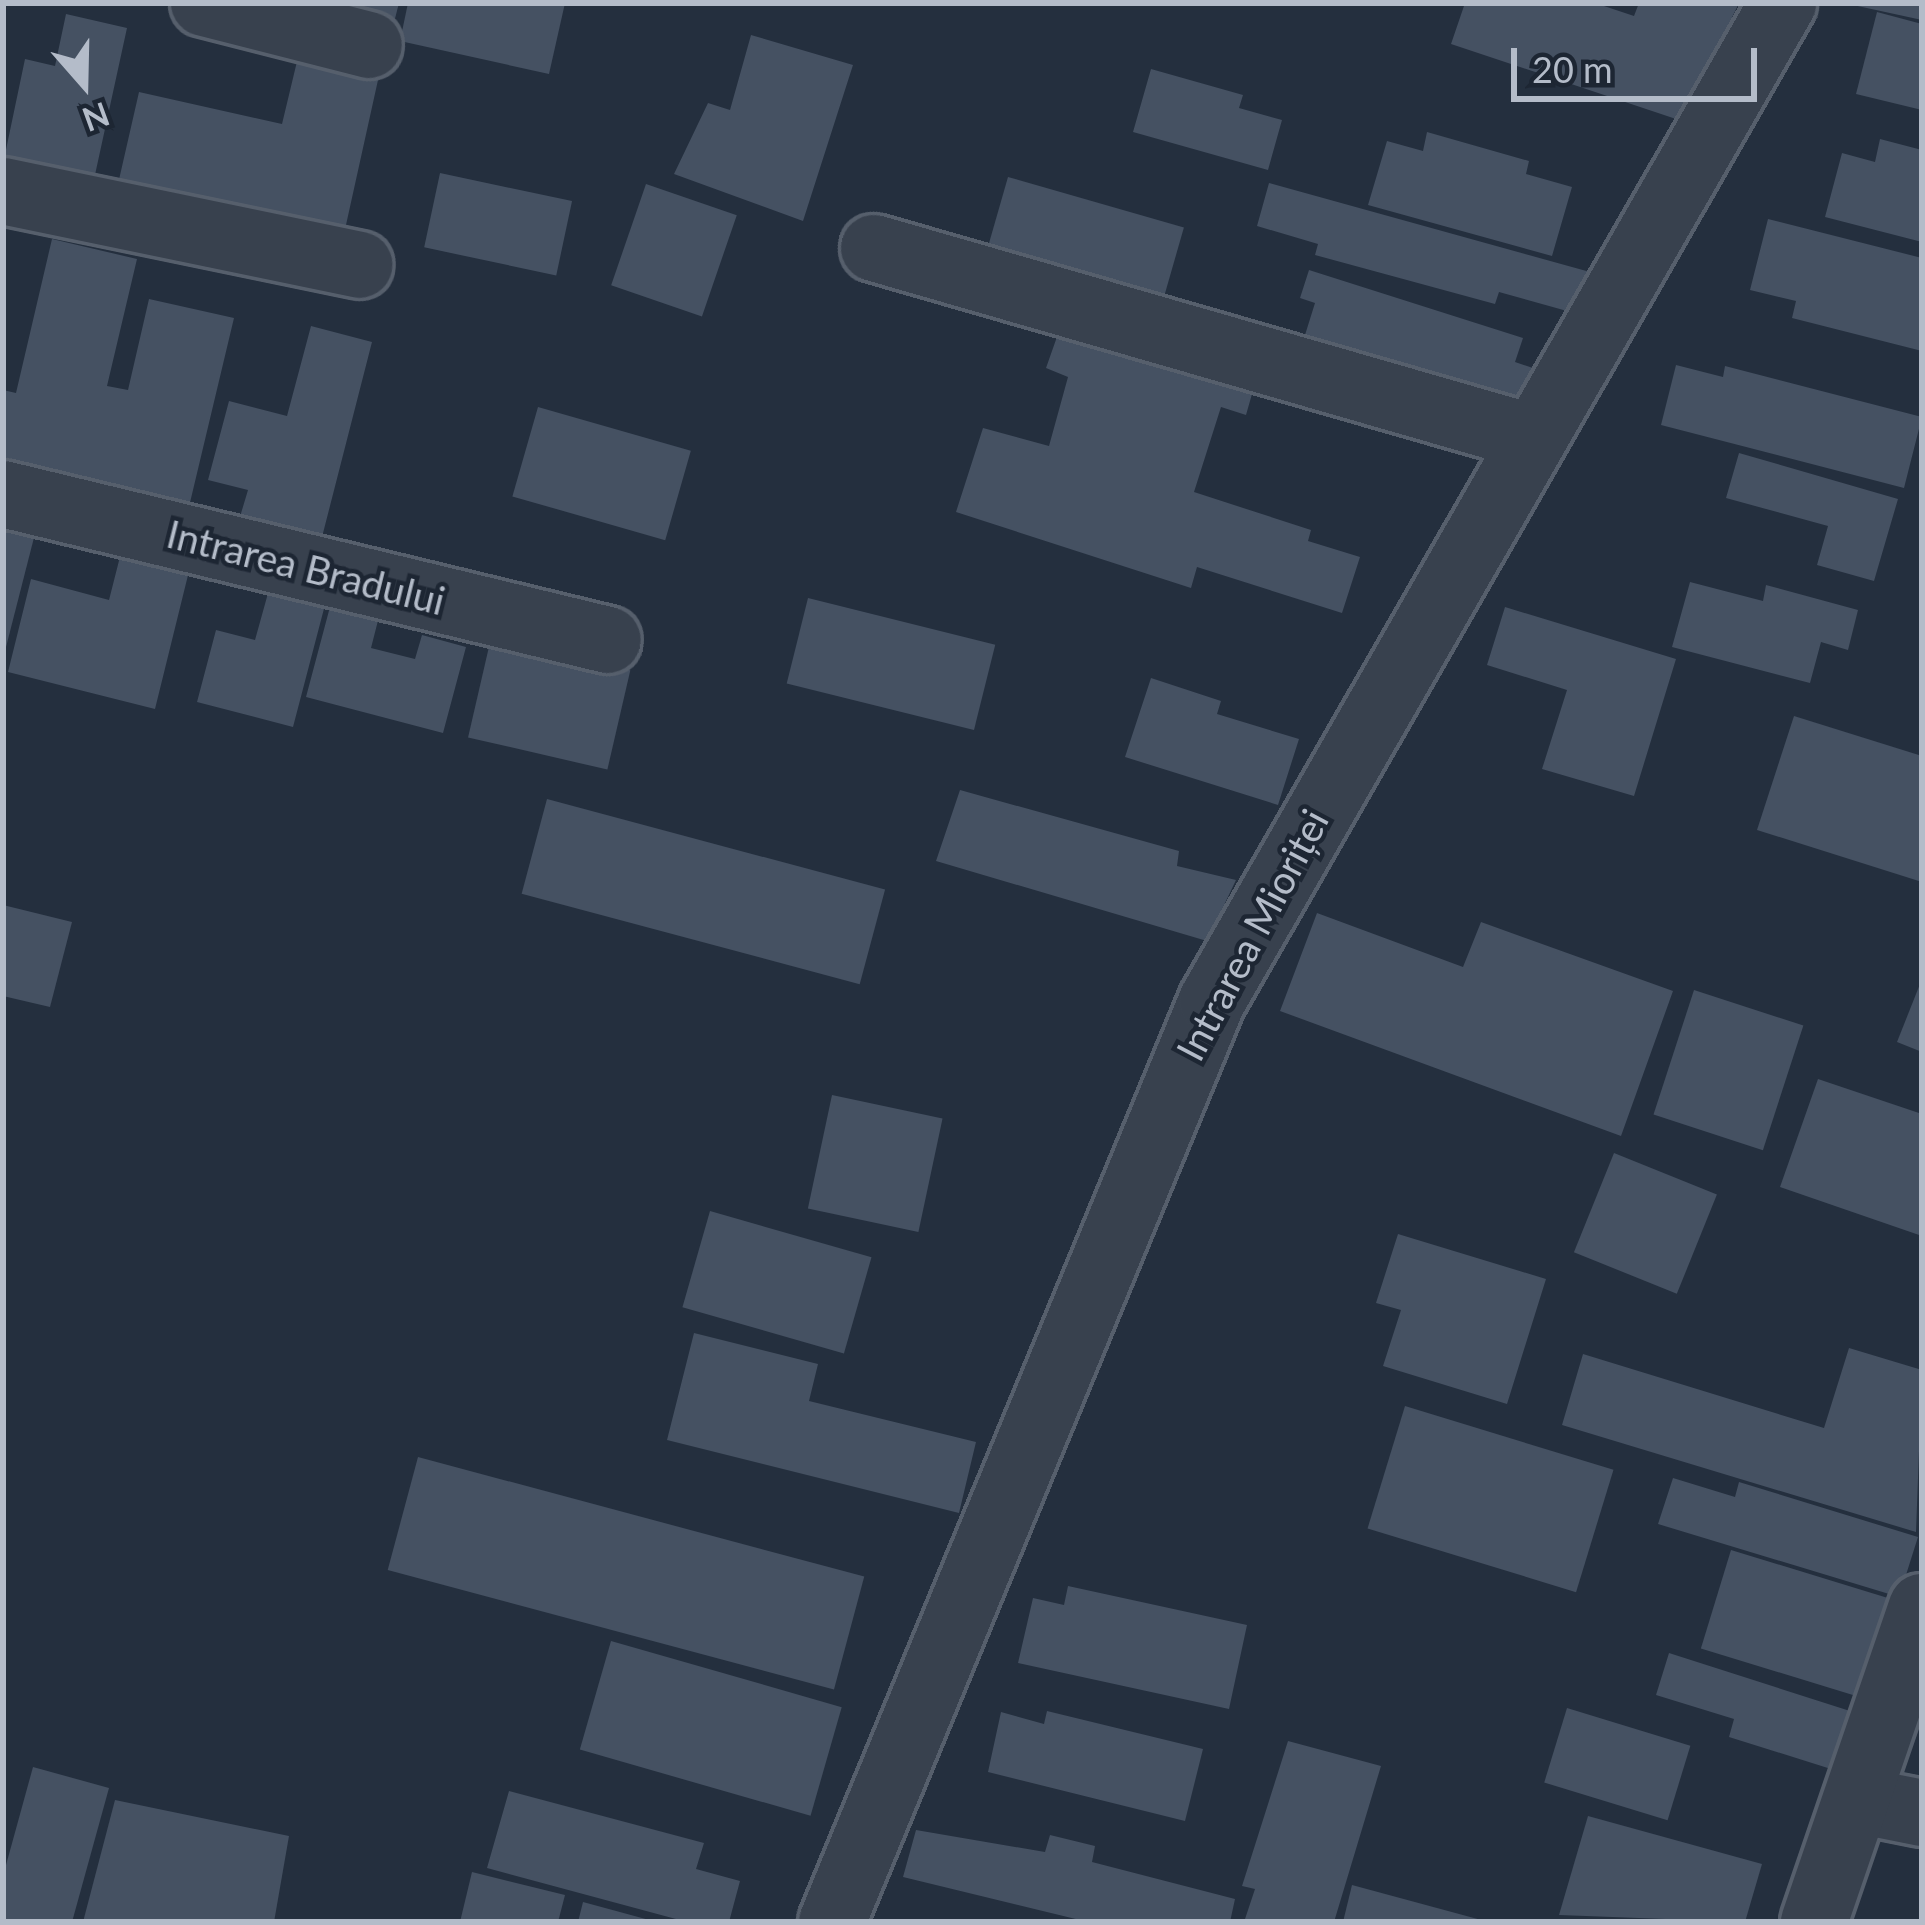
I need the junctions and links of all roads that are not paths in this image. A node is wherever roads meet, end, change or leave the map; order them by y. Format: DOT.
graph roads {
  1 [pos="205,3"];
  2 [pos="1783,3"];
  3 [pos="369,45"];
  4 [pos="3,191"];
  5 [pos="874,248"];
  6 [pos="359,265"];
  7 [pos="1530,437"];
  8 [pos="3,494"];
  9 [pos="608,640"];
  10 [pos="1922,1607"];
  11 [pos="1857,1800"];
  12 [pos="1922,1813"];
  13 [pos="832,1922"];
  14 [pos="1814,1922"];
  1 -- 3 [label="street"];
  2 -- 7 [label="street, Intrarea Mioriței"];
  4 -- 6 [label="street"];
  5 -- 7 [label="street"];
  7 -- 13 [label="street, Intrarea Mioriței"];
  8 -- 9 [label="street, Intrarea Bradului"];
  10 -- 11 [label="street"];
  11 -- 12 [label="street"];
  11 -- 14 [label="street"];
}
